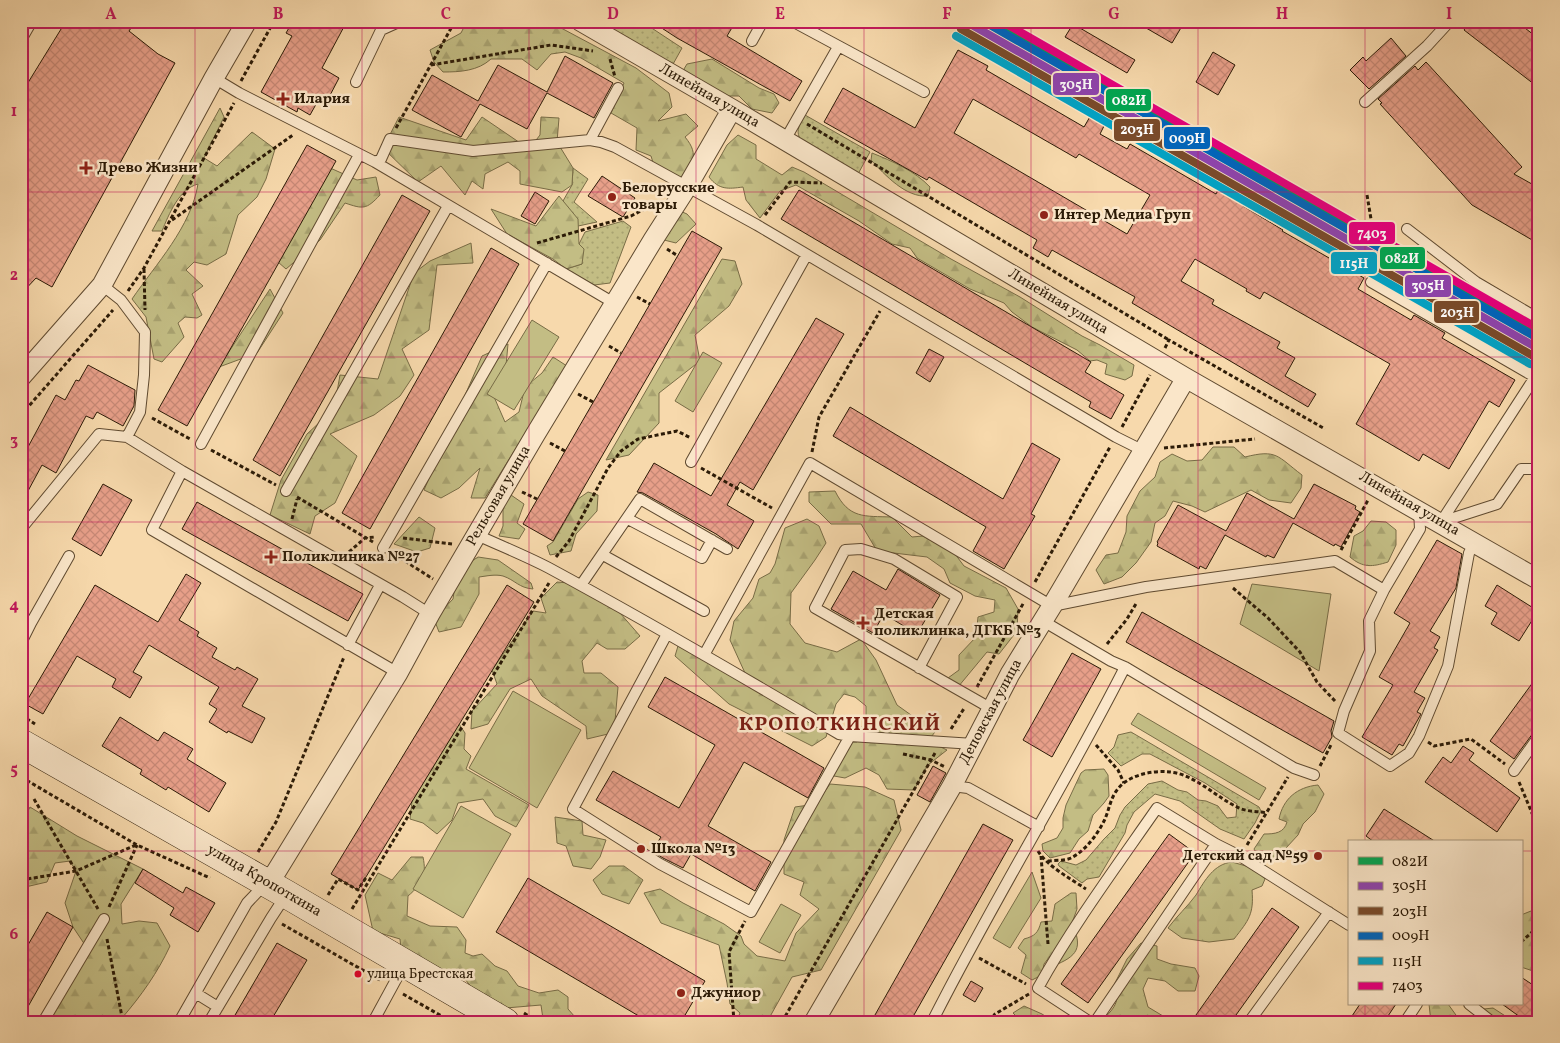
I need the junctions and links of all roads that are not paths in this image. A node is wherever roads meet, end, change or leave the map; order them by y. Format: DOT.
graph roads {
  1 [pos="32,21"];
  2 [pos="247,21"];
  3 [pos="401,21"];
  4 [pos="580,21"];
  5 [pos="763,21"];
  6 [pos="792,21"];
  7 [pos="1450,21"];
  8 [pos="21,40"];
  9 [pos="752,41"];
  10 [pos="838,47"];
  11 [pos="214,78"];
  12 [pos="356,82"];
  13 [pos="618,88"];
  14 [pos="924,92"];
  15 [pos="1365,102"];
  16 [pos="732,109"];
  17 [pos="590,140"];
  18 [pos="785,140"];
  19 [pos="359,155"];
  20 [pos="375,162"];
  21 [pos="687,187"];
  22 [pos="448,206"];
  23 [pos="1406,229"];
  24 [pos="806,256"];
  25 [pos="547,263"];
  26 [pos="1371,282"];
  27 [pos="102,285"];
  28 [pos="614,303"];
  29 [pos="1539,319"];
  30 [pos="21,377"];
  31 [pos="1186,378"];
  32 [pos="127,438"];
  33 [pos="201,444"];
  34 [pos="1144,450"];
  35 [pos="691,462"];
  36 [pos="1539,469"];
  37 [pos="182,471"];
  38 [pos="286,491"];
  39 [pos="1420,510"];
  40 [pos="628,519"];
  41 [pos="1440,522"];
  42 [pos="21,529"];
  43 [pos="473,540"];
  44 [pos="712,540"];
  45 [pos="1475,542"];
  46 [pos="727,549"];
  47 [pos="388,550"];
  48 [pos="604,555"];
  49 [pos="69,556"];
  50 [pos="1539,580"];
  51 [pos="380,585"];
  52 [pos="581,585"];
  53 [pos="1384,590"];
  54 [pos="704,611"];
  55 [pos="430,614"];
  56 [pos="1047,614"];
  57 [pos="21,617"];
  58 [pos="31,623"];
  59 [pos="667,634"];
  60 [pos="21,643"];
  61 [pos="348,645"];
  62 [pos="704,654"];
  63 [pos="1125,667"];
  64 [pos="919,668"];
  65 [pos="398,673"];
  66 [pos="992,709"];
  67 [pos="850,736"];
  68 [pos="1539,736"];
  69 [pos="21,743"];
  70 [pos="974,744"];
  71 [pos="1514,771"];
  72 [pos="1314,775"];
  73 [pos="952,786"];
  74 [pos="1039,827"];
  75 [pos="1216,844"];
  76 [pos="276,888"];
  77 [pos="1329,912"];
  78 [pos="104,919"];
  79 [pos="1348,924"];
  80 [pos="404,964"];
  81 [pos="196,994"];
  82 [pos="1416,1006"];
  83 [pos="1472,1006"];
  84 [pos="218,1007"];
  85 [pos="43,1022"];
  86 [pos="179,1022"];
  87 [pos="209,1022"];
  88 [pos="373,1022"];
  89 [pos="505,1022"];
  90 [pos="814,1022"];
  91 [pos="932,1022"];
  92 [pos="1090,1022"];
  93 [pos="1095,1022"];
  94 [pos="1249,1022"];
  95 [pos="1405,1022"];
  96 [pos="1492,1022"];
  1 -- 8 [label="lane"];
  2 -- 11 [label="street"];
  3 -- 12 [label="lane"];
  4 -- 16 [label="street, Линейная улица"];
  5 -- 9 [label="lane"];
  6 -- 10 [label="lane"];
  7 -- 15 [label="lane"];
  10 -- 14 [label="lane"];
  10 -- 18 [label="lane"];
  11 -- 19 [label="lane"];
  11 -- 27 [label="street"];
  13 -- 17 [label="lane"];
  16 -- 18 [label="street, Линейная улица"];
  16 -- 21 [label="street, Рельсовая улица"];
  17 -- 20 [label="lane"];
  17 -- 21 [label="lane"];
  18 -- 31 [label="street, Линейная улица"];
  19 -- 20 [label="lane"];
  19 -- 33 [label="lane"];
  20 -- 22 [label="lane"];
  21 -- 24 [label="lane"];
  21 -- 28 [label="street, Рельсовая улица"];
  22 -- 25 [label="lane"];
  22 -- 38 [label="lane"];
  23 -- 29 [label="lane"];
  24 -- 34 [label="lane"];
  24 -- 35 [label="lane"];
  25 -- 28 [label="lane"];
  25 -- 47 [label="lane"];
  26 -- 41 [label="lane"];
  27 -- 30 [label="street"];
  27 -- 32 [label="lane"];
  28 -- 43 [label="street, Рельсовая улица"];
  31 -- 34 [label="street, Деповская улица"];
  31 -- 39 [label="street, Линейная улица"];
  32 -- 37 [label="lane"];
  32 -- 42 [label="lane"];
  34 -- 56 [label="street, Деповская улица"];
  36 -- 41 [label="lane"];
  37 -- 51 [label="lane"];
  37 -- 61 [label="lane"];
  39 -- 41 [label="street, Линейная улица"];
  39 -- 53 [label="lane"];
  40 -- 44 [label="lane"];
  40 -- 44 [label="lane"];
  40 -- 48 [label="lane"];
  41 -- 45 [label="street, Линейная улица"];
  43 -- 52 [label="lane"];
  43 -- 55 [label="street, Рельсовая улица"];
  44 -- 46 [label="lane"];
  45 -- 50 [label="street, Линейная улица"];
  45 -- 53 [label="lane"];
  48 -- 52 [label="lane"];
  48 -- 54 [label="lane"];
  49 -- 58 [label="lane"];
  51 -- 55 [label="lane"];
  51 -- 61 [label="lane"];
  52 -- 59 [label="lane"];
  53 -- 56 [label="lane"];
  55 -- 65 [label="street, Рельсовая улица"];
  56 -- 62 [label="lane"];
  56 -- 63 [label="lane"];
  56 -- 66 [label="street, Деповская улица"];
  57 -- 58 [label="lane"];
  58 -- 60 [label="lane"];
  59 -- 62 [label="lane"];
  59 -- 67 [label="lane"];
  61 -- 65 [label="lane"];
  62 -- 67 [label="lane"];
  63 -- 72 [label="lane"];
  63 -- 74 [label="lane"];
  64 -- 64 [label="lane"];
  64 -- 66 [label="lane"];
  65 -- 76 [label="street, Рельсовая улица"];
  66 -- 70 [label="street, Деповская улица"];
  67 -- 70 [label="lane"];
  68 -- 71 [label="lane"];
  69 -- 76 [label="main road, улица Кропоткина"];
  70 -- 73 [label="street, Деповская улица"];
  73 -- 74 [label="lane"];
  73 -- 90 [label="street, Деповская улица"];
  74 -- 91 [label="lane"];
  75 -- 77 [label="lane"];
  75 -- 92 [label="lane"];
  75 -- 93 [label="lane"];
  76 -- 80 [label="main road, улица Кропоткина"];
  76 -- 81 [label="lane"];
  76 -- 84 [label="lane"];
  77 -- 79 [label="lane"];
  77 -- 94 [label="lane"];
  78 -- 85 [label="lane"];
  80 -- 88 [label="lane"];
  80 -- 89 [label="main road, улица Кропоткина"];
  81 -- 84 [label="lane"];
  81 -- 86 [label="lane"];
  82 -- 95 [label="lane"];
  83 -- 96 [label="lane"];
  84 -- 87 [label="lane"];
}
